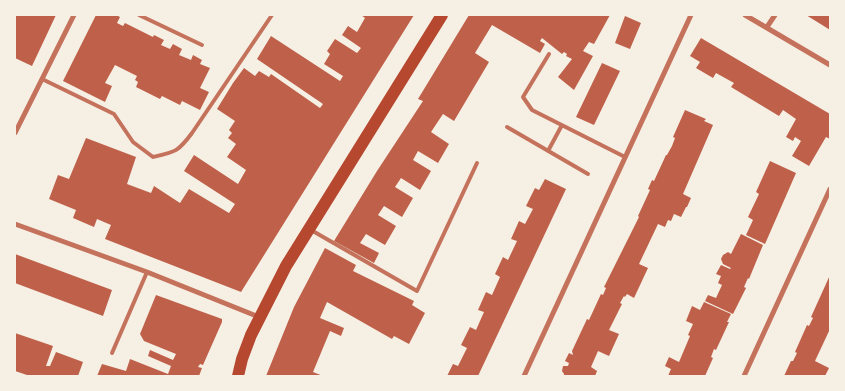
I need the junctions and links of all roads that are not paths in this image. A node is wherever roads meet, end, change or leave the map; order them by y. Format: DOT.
graph roads {
  1 [pos="74,15"];
  2 [pos="139,15"];
  3 [pos="272,15"];
  4 [pos="442,15"];
  5 [pos="691,15"];
  6 [pos="745,15"];
  7 [pos="775,15"];
  8 [pos="767,28"];
  9 [pos="202,45"];
  10 [pos="549,54"];
  11 [pos="830,65"];
  12 [pos="42,79"];
  13 [pos="562,124"];
  14 [pos="507,127"];
  15 [pos="15,132"];
  16 [pos="548,151"];
  17 [pos="625,157"];
  18 [pos="477,163"];
  19 [pos="588,174"];
  20 [pos="830,189"];
  21 [pos="15,224"];
  22 [pos="309,228"];
  23 [pos="148,272"];
  24 [pos="259,317"];
  25 [pos="112,353"];
  26 [pos="238,376"];
  27 [pos="524,376"];
  28 [pos="744,376"];
  1 -- 12 [label="street"];
  2 -- 9 [label="lane"];
  3 -- 12 [label="lane"];
  4 -- 22 [label="main road"];
  5 -- 17 [label="street"];
  6 -- 8 [label="street"];
  7 -- 8 [label="street"];
  8 -- 11 [label="street"];
  10 -- 13 [label="lane"];
  12 -- 15 [label="street"];
  13 -- 16 [label="lane"];
  13 -- 17 [label="lane"];
  14 -- 16 [label="lane"];
  16 -- 19 [label="lane"];
  17 -- 27 [label="street"];
  18 -- 22 [label="lane"];
  20 -- 28 [label="street"];
  21 -- 23 [label="street"];
  22 -- 24 [label="main road"];
  23 -- 24 [label="street"];
  23 -- 25 [label="lane"];
  24 -- 26 [label="main road"];
}
